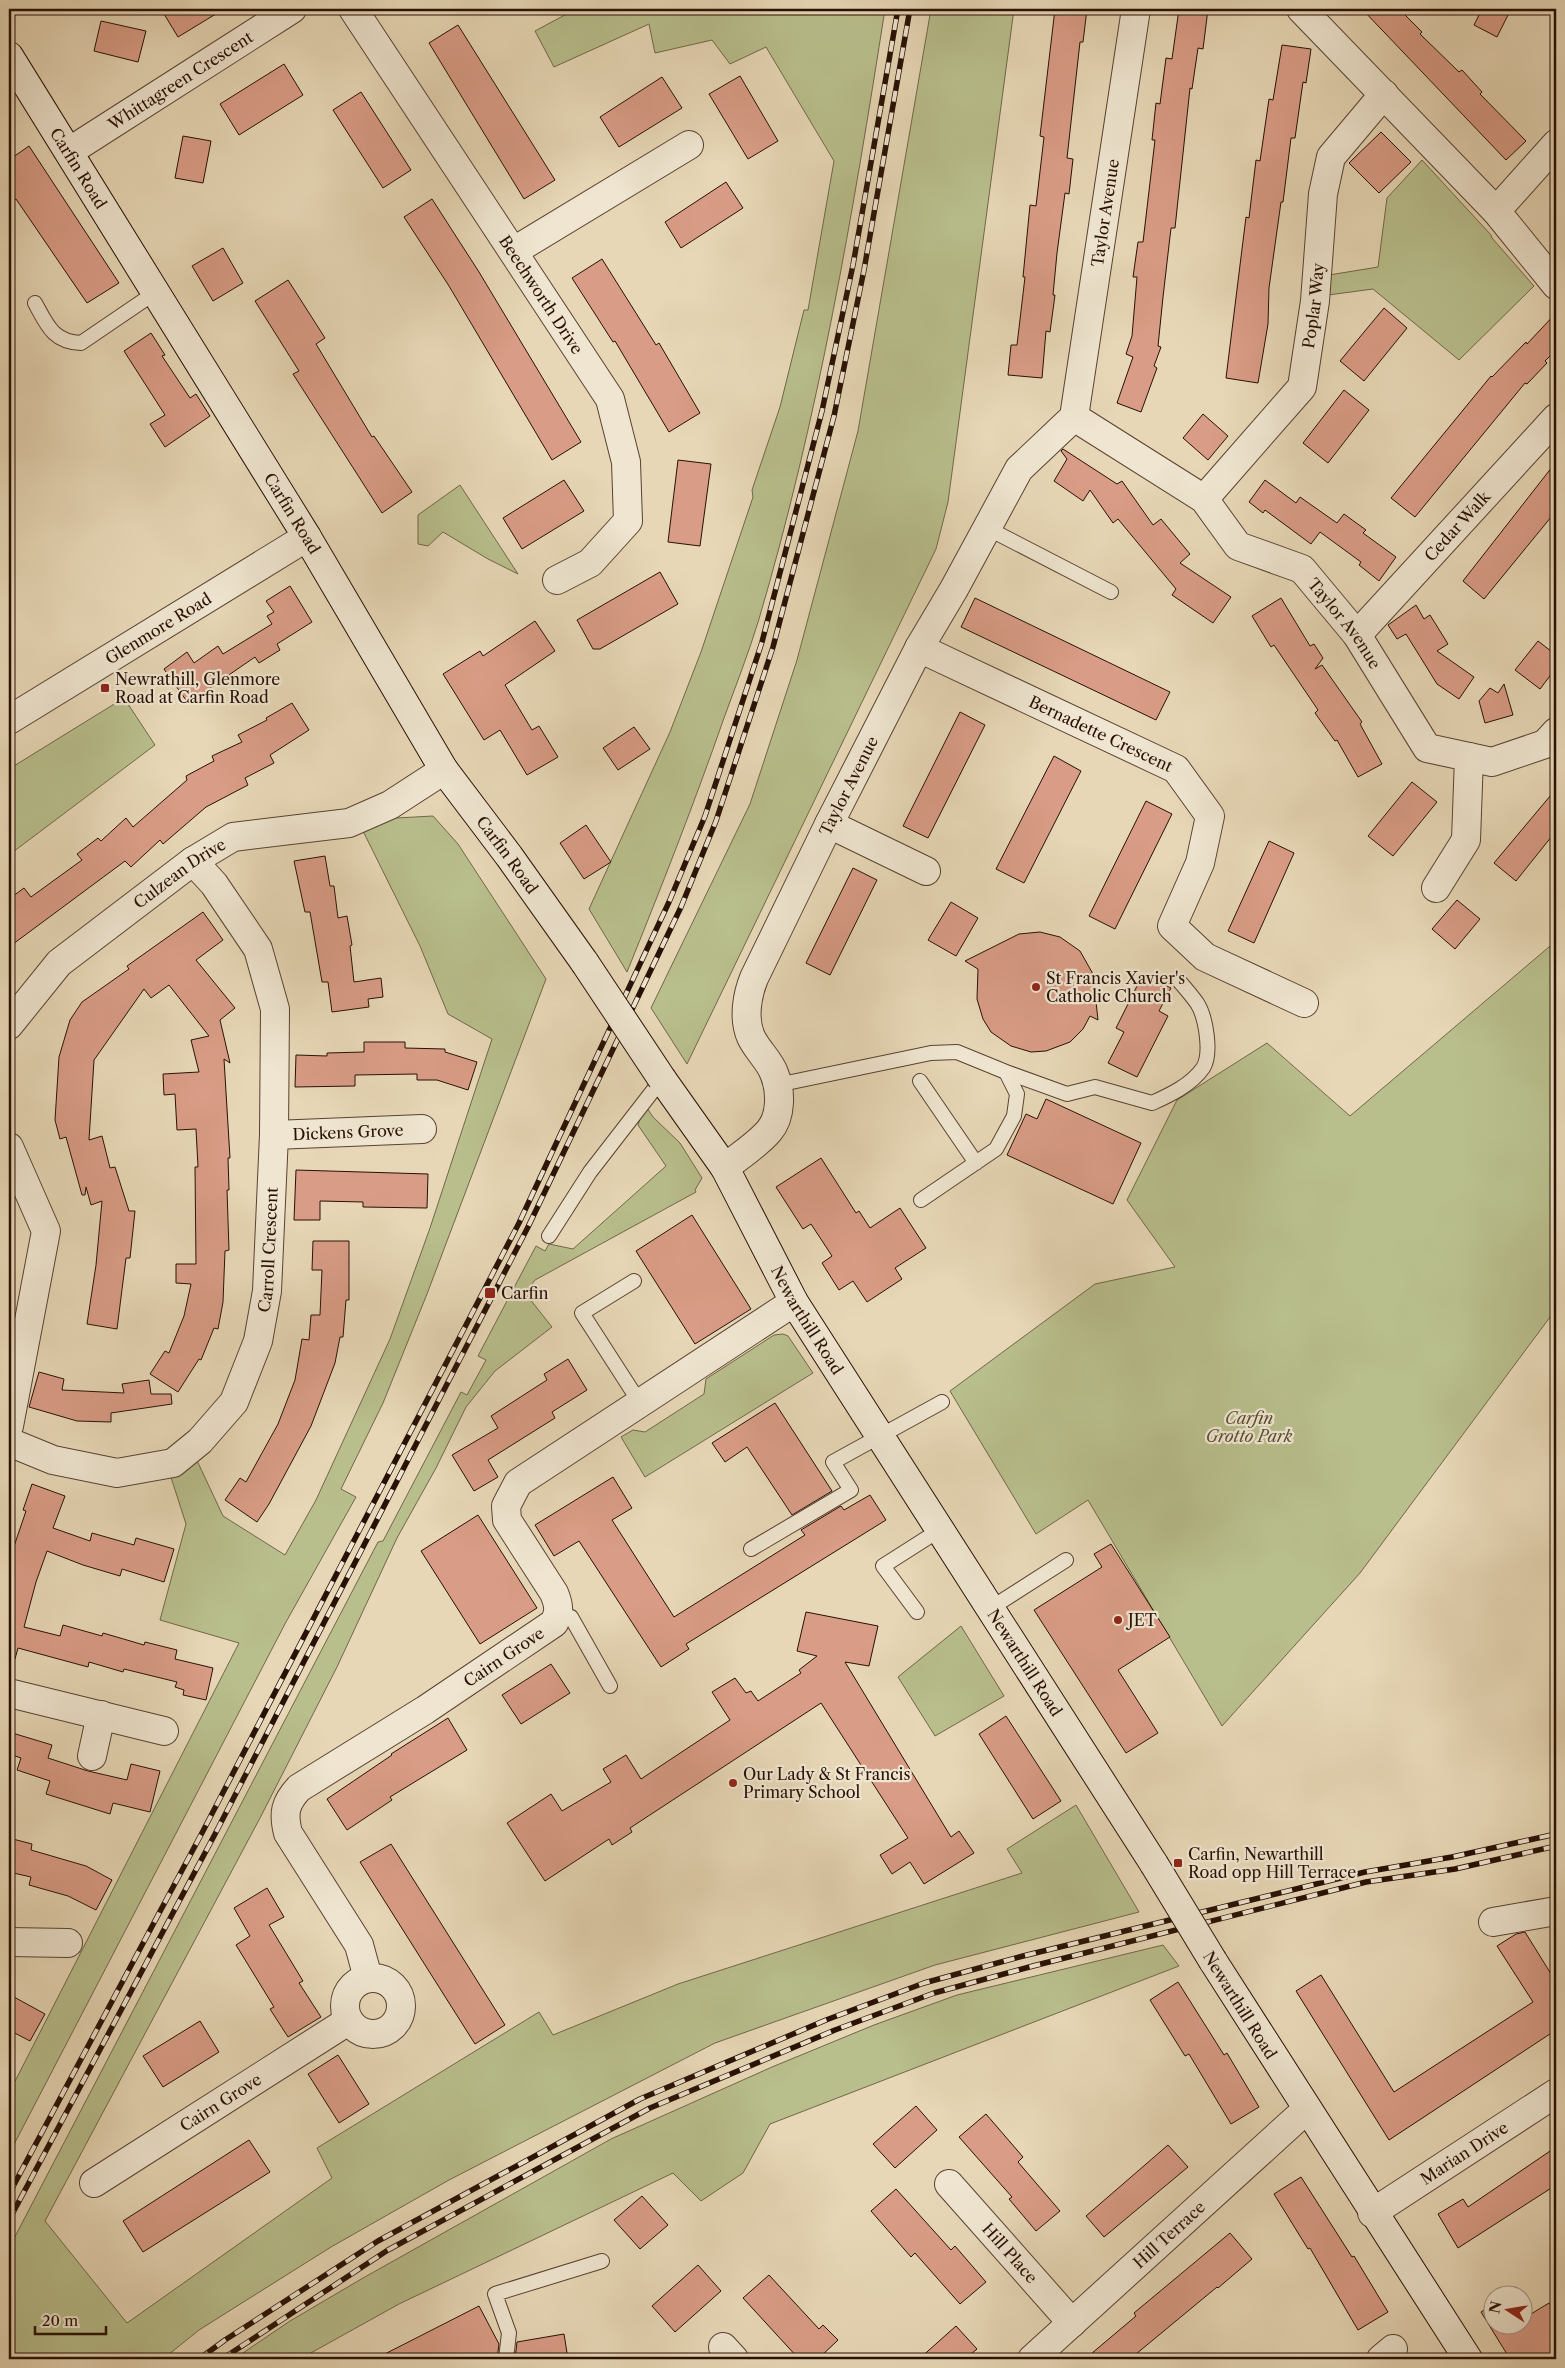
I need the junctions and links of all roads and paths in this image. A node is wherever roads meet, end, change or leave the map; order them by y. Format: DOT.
graph roads {
  1 [pos="292,9"];
  2 [pos="353,9"];
  3 [pos="1136,9"];
  4 [pos="1301,9"];
  5 [pos="9,56"];
  6 [pos="1384,94"];
  7 [pos="1556,144"];
  8 [pos="689,145"];
  9 [pos="70,151"];
  10 [pos="1496,212"];
  11 [pos="514,251"];
  12 [pos="1556,285"];
  13 [pos="156,292"];
  14 [pos="35,303"];
  15 [pos="1074,417"];
  16 [pos="1556,418"];
  17 [pos="1204,499"];
  18 [pos="987,528"];
  19 [pos="307,537"];
  20 [pos="557,580"];
  21 [pos="1111,592"];
  22 [pos="1357,635"];
  23 [pos="919,648"];
  24 [pos="9,720"];
  25 [pos="1556,732"];
  26 [pos="1469,757"];
  27 [pos="444,770"];
  28 [pos="829,824"];
  29 [pos="193,861"];
  30 [pos="926,871"];
  31 [pos="1436,888"];
  32 [pos="585,963"];
  33 [pos="1180,982"];
  34 [pos="1304,1003"];
  35 [pos="9,1026"];
  36 [pos="1006,1072"];
  37 [pos="662,1079"];
  38 [pos="920,1081"];
  39 [pos="776,1085"];
  40 [pos="422,1129"];
  41 [pos="274,1136"];
  42 [pos="9,1147"];
  43 [pos="976,1162"];
  44 [pos="725,1168"];
  45 [pos="921,1200"];
  46 [pos="548,1236"];
  47 [pos="634,1281"];
  48 [pos="794,1302"];
  49 [pos="942,1402"];
  50 [pos="640,1403"];
  51 [pos="9,1426"];
  52 [pos="880,1434"];
  53 [pos="9,1442"];
  54 [pos="941,1529"];
  55 [pos="751,1549"];
  56 [pos="1066,1560"];
  57 [pos="991,1608"];
  58 [pos="917,1612"];
  59 [pos="558,1615"];
  60 [pos="610,1686"];
  61 [pos="9,1693"];
  62 [pos="101,1715"];
  63 [pos="164,1731"];
  64 [pos="92,1756"];
  65 [pos="1556,1911"];
  66 [pos="1493,1922"];
  67 [pos="9,1942"];
  68 [pos="68,1943"];
  69 [pos="368,1978"];
  70 [pos="348,2021"];
  71 [pos="1556,2093"];
  72 [pos="1306,2110"];
  73 [pos="94,2183"];
  74 [pos="949,2184"];
  75 [pos="1372,2213"];
  76 [pos="602,2261"];
  77 [pos="1072,2323"];
  78 [pos="506,2359"];
  79 [pos="1032,2359"];
  80 [pos="1468,2359"];
  1 -- 9 [label="street, Whittagreen Crescent"];
  2 -- 11 [label="street, Beechworth Drive"];
  3 -- 15 [label="street, Taylor Avenue"];
  4 -- 6 [label="street"];
  5 -- 9 [label="street, Carfin Road"];
  6 -- 10 [label="street"];
  6 -- 17 [label="street, Poplar Way"];
  7 -- 10 [label="street"];
  8 -- 11 [label="street"];
  9 -- 13 [label="street, Carfin Road"];
  10 -- 12 [label="street"];
  11 -- 20 [label="street, Beechworth Drive"];
  13 -- 14 [label="lane"];
  13 -- 19 [label="street, Carfin Road"];
  15 -- 17 [label="street, Taylor Avenue"];
  15 -- 18 [label="street, Taylor Avenue"];
  16 -- 22 [label="street, Cedar Walk"];
  17 -- 22 [label="street, Taylor Avenue"];
  18 -- 21 [label="lane"];
  18 -- 23 [label="street, Taylor Avenue"];
  19 -- 24 [label="street, Glenmore Road"];
  19 -- 27 [label="street, Carfin Road"];
  22 -- 26 [label="street, Taylor Avenue"];
  23 -- 28 [label="street, Taylor Avenue"];
  23 -- 34 [label="street, Bernadette Crescent"];
  25 -- 26 [label="street, Taylor Avenue"];
  26 -- 31 [label="street"];
  27 -- 29 [label="street, Culzean Drive"];
  27 -- 32 [label="street, Carfin Road"];
  28 -- 30 [label="street"];
  28 -- 39 [label="street, Taylor Avenue"];
  29 -- 35 [label="street, Culzean Drive"];
  29 -- 41 [label="street, Carroll Crescent"];
  32 -- 37 [label="street, Newarthill Road, bridge"];
  33 -- 36 [label="lane"];
  36 -- 39 [label="lane"];
  36 -- 43 [label="lane"];
  37 -- 44 [label="street, Newarthill Road"];
  37 -- 46 [label="lane"];
  38 -- 43 [label="lane"];
  39 -- 44 [label="street, Taylor Avenue"];
  40 -- 41 [label="street, Dickens Grove"];
  41 -- 53 [label="street, Carroll Crescent"];
  42 -- 51 [label="street"];
  43 -- 45 [label="lane"];
  44 -- 48 [label="street, Newarthill Road"];
  47 -- 50 [label="lane"];
  48 -- 50 [label="street, Cairn Grove"];
  48 -- 52 [label="street, Newarthill Road"];
  49 -- 52 [label="lane"];
  50 -- 59 [label="street, Cairn Grove"];
  52 -- 54 [label="street, Newarthill Road"];
  52 -- 55 [label="lane"];
  54 -- 57 [label="street, Newarthill Road"];
  54 -- 58 [label="lane"];
  56 -- 57 [label="lane"];
  57 -- 72 [label="street, Newarthill Road, bridge"];
  59 -- 60 [label="lane"];
  59 -- 69 [label="street, Cairn Grove"];
  61 -- 62 [label="street"];
  62 -- 63 [label="street"];
  62 -- 64 [label="street"];
  65 -- 66 [label="street"];
  67 -- 68 [label="street"];
  69 -- 70 [label="street"];
  69 -- 70 [label="street"];
  70 -- 73 [label="street, Cairn Grove"];
  71 -- 75 [label="street, Marian Drive"];
  72 -- 75 [label="street, Newarthill Road"];
  72 -- 77 [label="street, Hill Terrace"];
  74 -- 77 [label="street, Hill Place"];
  75 -- 80 [label="street, Newarthill Road"];
  76 -- 78 [label="lane"];
  77 -- 79 [label="street, Hill Terrace"];
}
